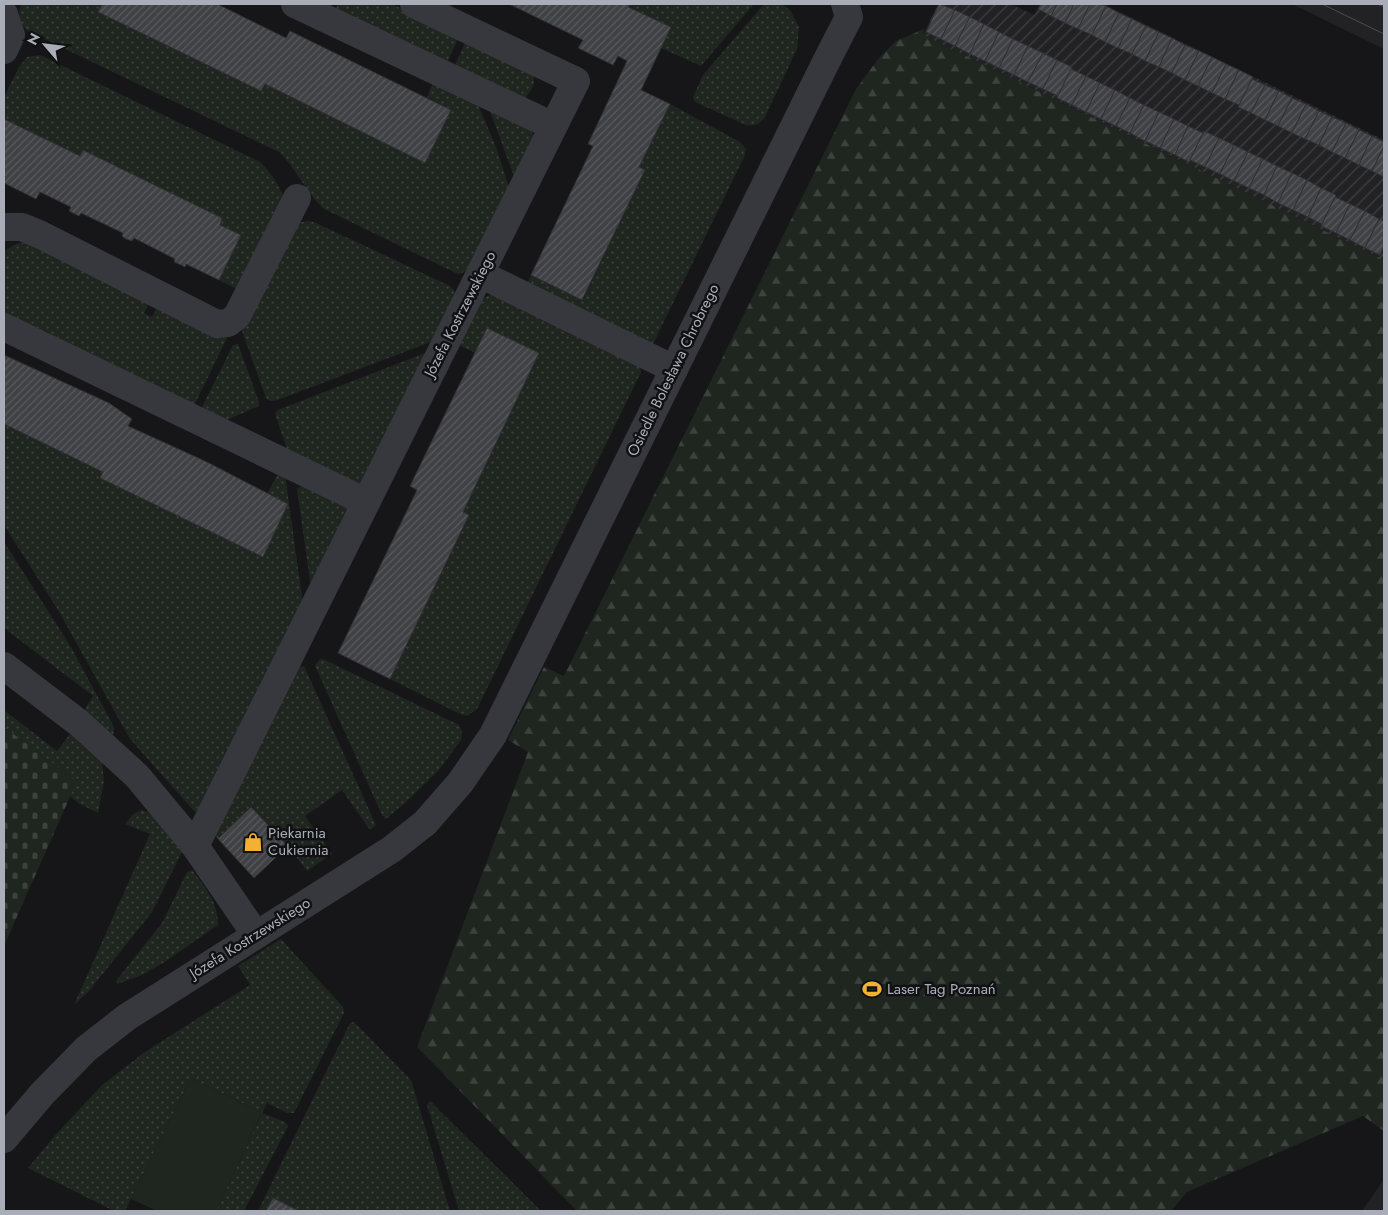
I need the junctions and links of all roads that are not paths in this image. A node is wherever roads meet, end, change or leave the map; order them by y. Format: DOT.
graph roads {
  1 [pos="295,4"];
  2 [pos="414,4"];
  3 [pos="845,4"];
  4 [pos="4,14"];
  5 [pos="4,50"];
  6 [pos="553,126"];
  7 [pos="297,198"];
  8 [pos="4,227"];
  9 [pos="480,274"];
  10 [pos="4,327"];
  11 [pos="674,369"];
  12 [pos="366,502"];
  13 [pos="4,666"];
  14 [pos="493,735"];
  15 [pos="195,846"];
  16 [pos="256,935"];
  17 [pos="4,1139"];
  1 -- 6 [label="street"];
  2 -- 6 [label="street, Józefa Kostrzewskiego"];
  3 -- 11 [label="street, Osiedle Bolesława Chrobrego"];
  4 -- 5 [label="street"];
  6 -- 9 [label="street, Józefa Kostrzewskiego"];
  7 -- 8 [label="street"];
  9 -- 11 [label="street"];
  9 -- 12 [label="street, Józefa Kostrzewskiego"];
  10 -- 12 [label="street"];
  11 -- 14 [label="street, Osiedle Bolesława Chrobrego"];
  12 -- 15 [label="street, Józefa Kostrzewskiego"];
  13 -- 15 [label="street"];
  14 -- 16 [label="street, Józefa Kostrzewskiego"];
  15 -- 16 [label="street"];
  16 -- 17 [label="street, Józefa Kostrzewskiego"];
}
